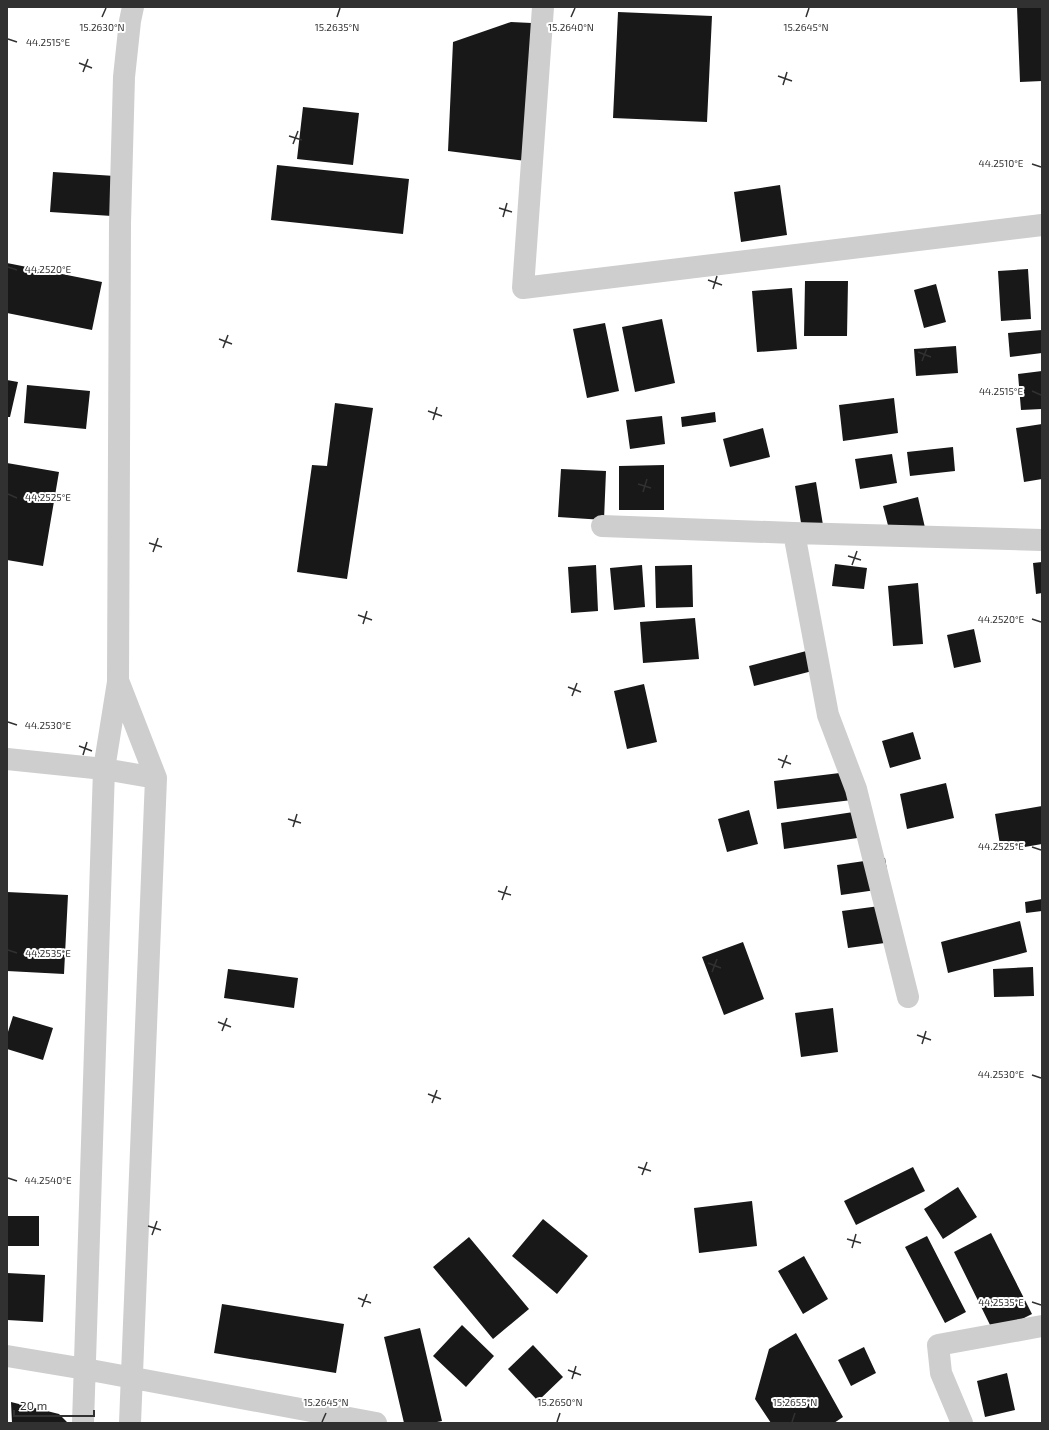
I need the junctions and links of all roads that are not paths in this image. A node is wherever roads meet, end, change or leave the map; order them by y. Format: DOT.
graph roads {
  1 [pos="133,7"];
  2 [pos="543,7"];
  3 [pos="1042,225"];
  4 [pos="602,526"];
  5 [pos="794,533"];
  6 [pos="1042,540"];
  7 [pos="118,682"];
  8 [pos="7,759"];
  9 [pos="104,769"];
  10 [pos="156,778"];
  11 [pos="908,997"];
  12 [pos="1042,1326"];
  13 [pos="7,1356"];
  14 [pos="85,1369"];
  15 [pos="132,1378"];
  16 [pos="83,1423"];
  17 [pos="130,1423"];
  18 [pos="376,1423"];
  19 [pos="962,1423"];
  1 -- 7 [label="street"];
  2 -- 3 [label="street"];
  4 -- 5 [label="street"];
  5 -- 6 [label="street"];
  5 -- 11 [label="street"];
  7 -- 9 [label="street"];
  7 -- 10 [label="street"];
  8 -- 9 [label="street"];
  9 -- 10 [label="street"];
  9 -- 14 [label="street"];
  10 -- 15 [label="street"];
  12 -- 19 [label="street"];
  13 -- 14 [label="street"];
  14 -- 15 [label="street"];
  14 -- 16 [label="street"];
  15 -- 17 [label="street"];
  15 -- 18 [label="street"];
}
